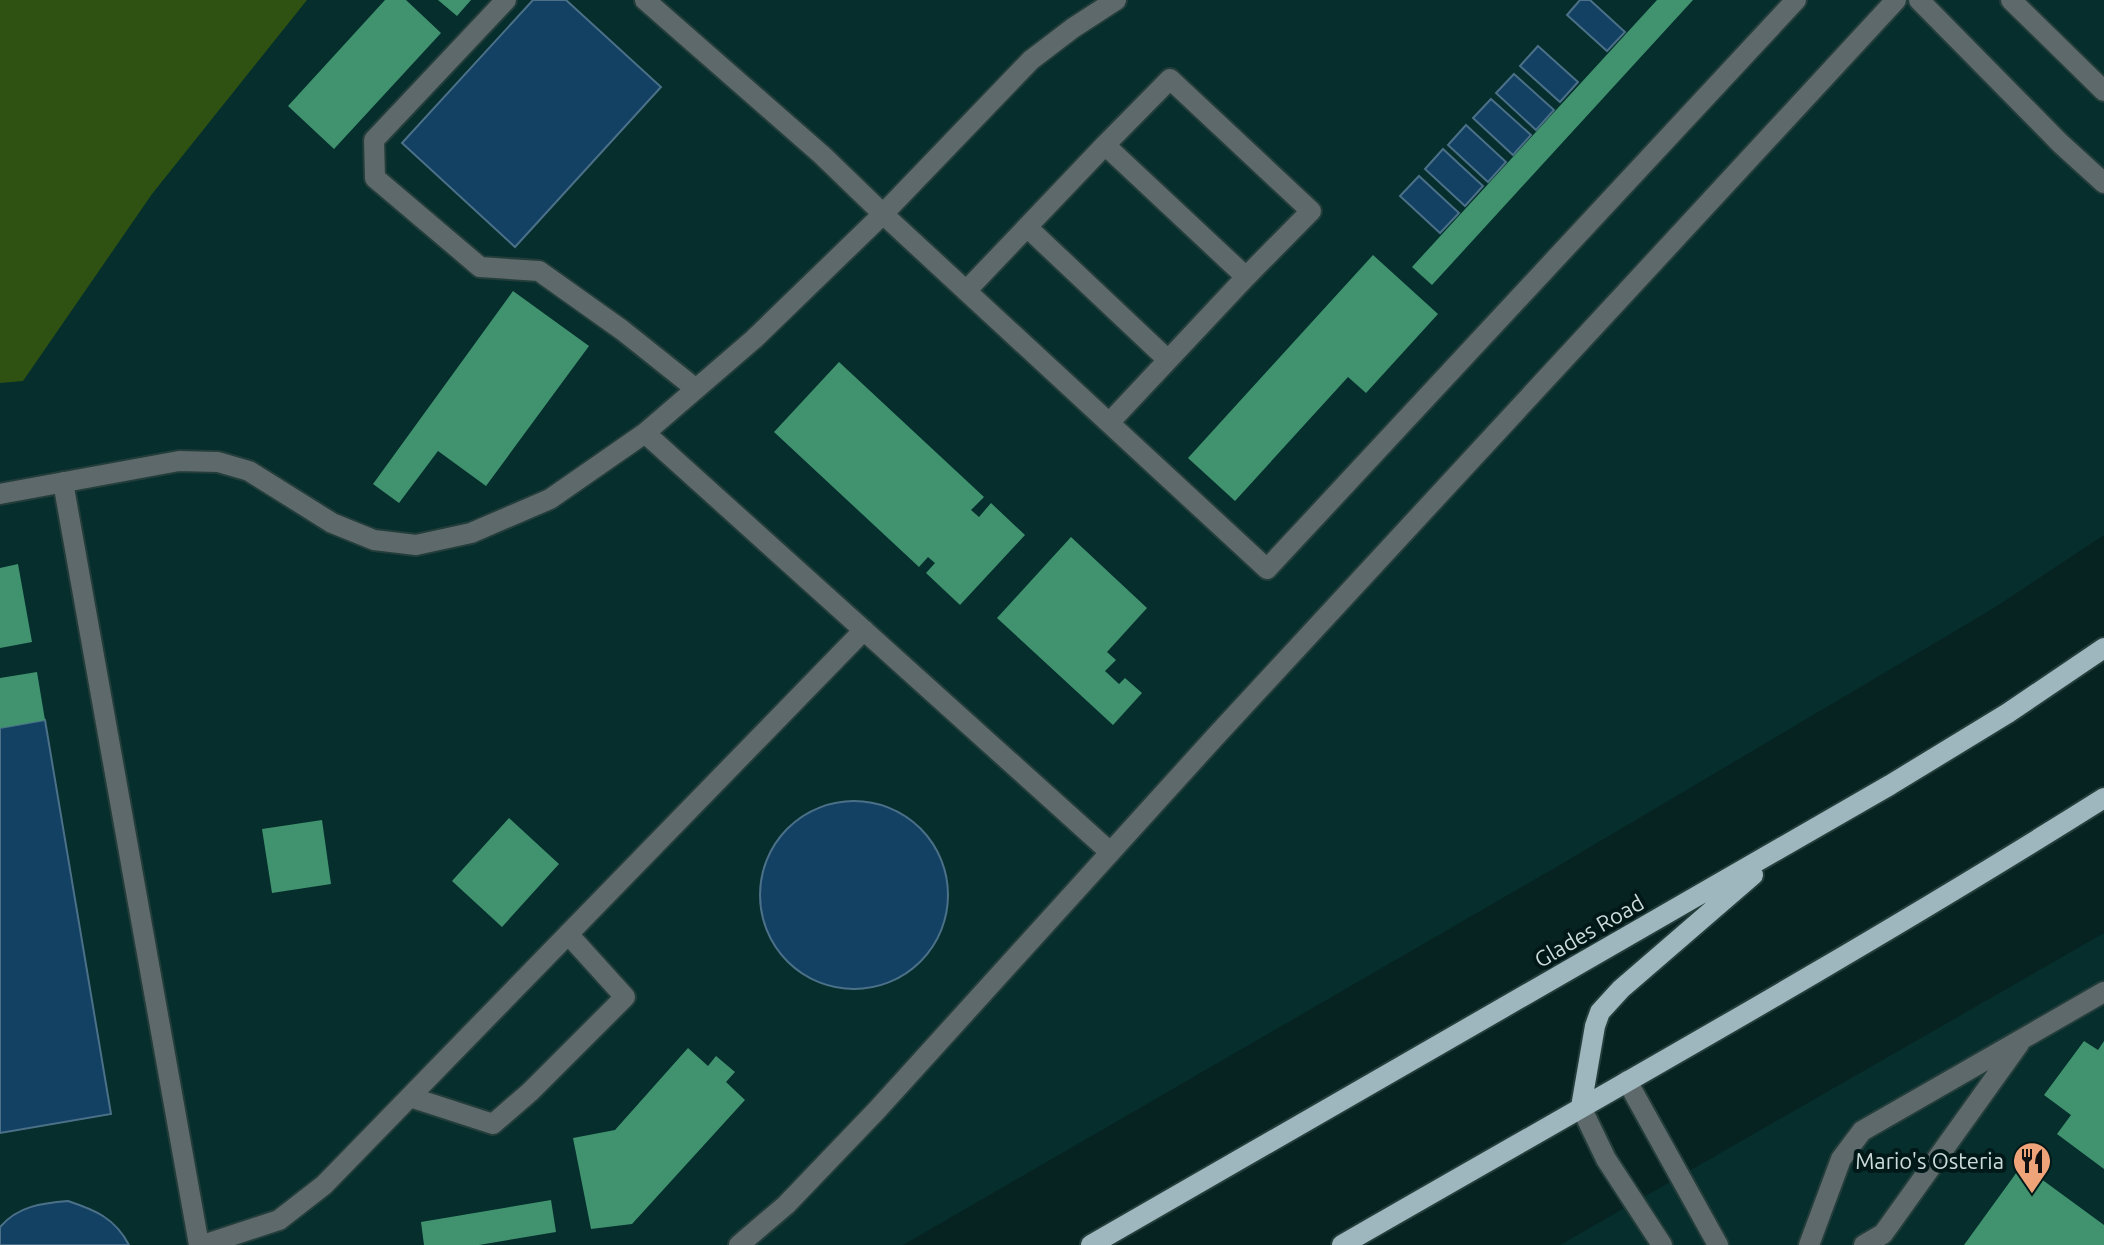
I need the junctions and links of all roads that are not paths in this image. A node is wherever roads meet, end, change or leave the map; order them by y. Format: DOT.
graph roads {
  1 [pos="506,0"];
  2 [pos="645,0"];
  3 [pos="1116,0"];
  4 [pos="1796,0"];
  5 [pos="1896,0"];
  6 [pos="1919,0"];
  7 [pos="2011,0"];
  8 [pos="2104,91"];
  9 [pos="1105,145"];
  10 [pos="2104,183"];
  11 [pos="883,214"];
  12 [pos="1027,227"];
  13 [pos="1246,277"];
  14 [pos="966,291"];
  15 [pos="1168,360"];
  16 [pos="696,389"];
  17 [pos="1109,423"];
  18 [pos="645,433"];
  19 [pos="63,482"];
  20 [pos="0,494"];
  21 [pos="864,630"];
  22 [pos="2104,648"];
  23 [pos="2104,798"];
  24 [pos="1789,843"];
  25 [pos="1110,852"];
  26 [pos="568,934"];
  27 [pos="2104,992"];
  28 [pos="2022,1039"];
  29 [pos="1627,1081"];
  30 [pos="410,1097"];
  31 [pos="1581,1107"];
  32 [pos="201,1245"];
  33 [pos="739,1245"];
  34 [pos="1091,1245"];
  35 [pos="1342,1245"];
  36 [pos="1662,1245"];
  37 [pos="1718,1245"];
  38 [pos="1809,1245"];
  39 [pos="1864,1245"];
  1 -- 16 [label="lane"];
  2 -- 11 [label="lane"];
  3 -- 11 [label="lane"];
  4 -- 17 [label="lane"];
  5 -- 25 [label="lane"];
  6 -- 10 [label="lane"];
  7 -- 8 [label="lane"];
  9 -- 12 [label="lane"];
  9 -- 13 [label="lane"];
  9 -- 13 [label="lane"];
  11 -- 14 [label="lane"];
  11 -- 16 [label="lane"];
  12 -- 14 [label="lane"];
  12 -- 15 [label="lane"];
  13 -- 15 [label="lane"];
  14 -- 17 [label="lane"];
  15 -- 17 [label="lane"];
  16 -- 18 [label="lane"];
  18 -- 19 [label="lane"];
  18 -- 21 [label="lane"];
  19 -- 20 [label="lane"];
  19 -- 32 [label="lane"];
  21 -- 25 [label="lane"];
  21 -- 26 [label="lane"];
  22 -- 24 [label="main road, Glades Road"];
  23 -- 29 [label="main road"];
  24 -- 31 [label="main road"];
  24 -- 34 [label="main road, Glades Road"];
  25 -- 33 [label="lane"];
  26 -- 30 [label="lane"];
  26 -- 30 [label="lane"];
  27 -- 28 [label="lane"];
  28 -- 38 [label="lane"];
  28 -- 39 [label="lane"];
  29 -- 31 [label="main road"];
  29 -- 37 [label="lane"];
  30 -- 32 [label="lane"];
  31 -- 35 [label="main road"];
  31 -- 36 [label="lane"];
}
